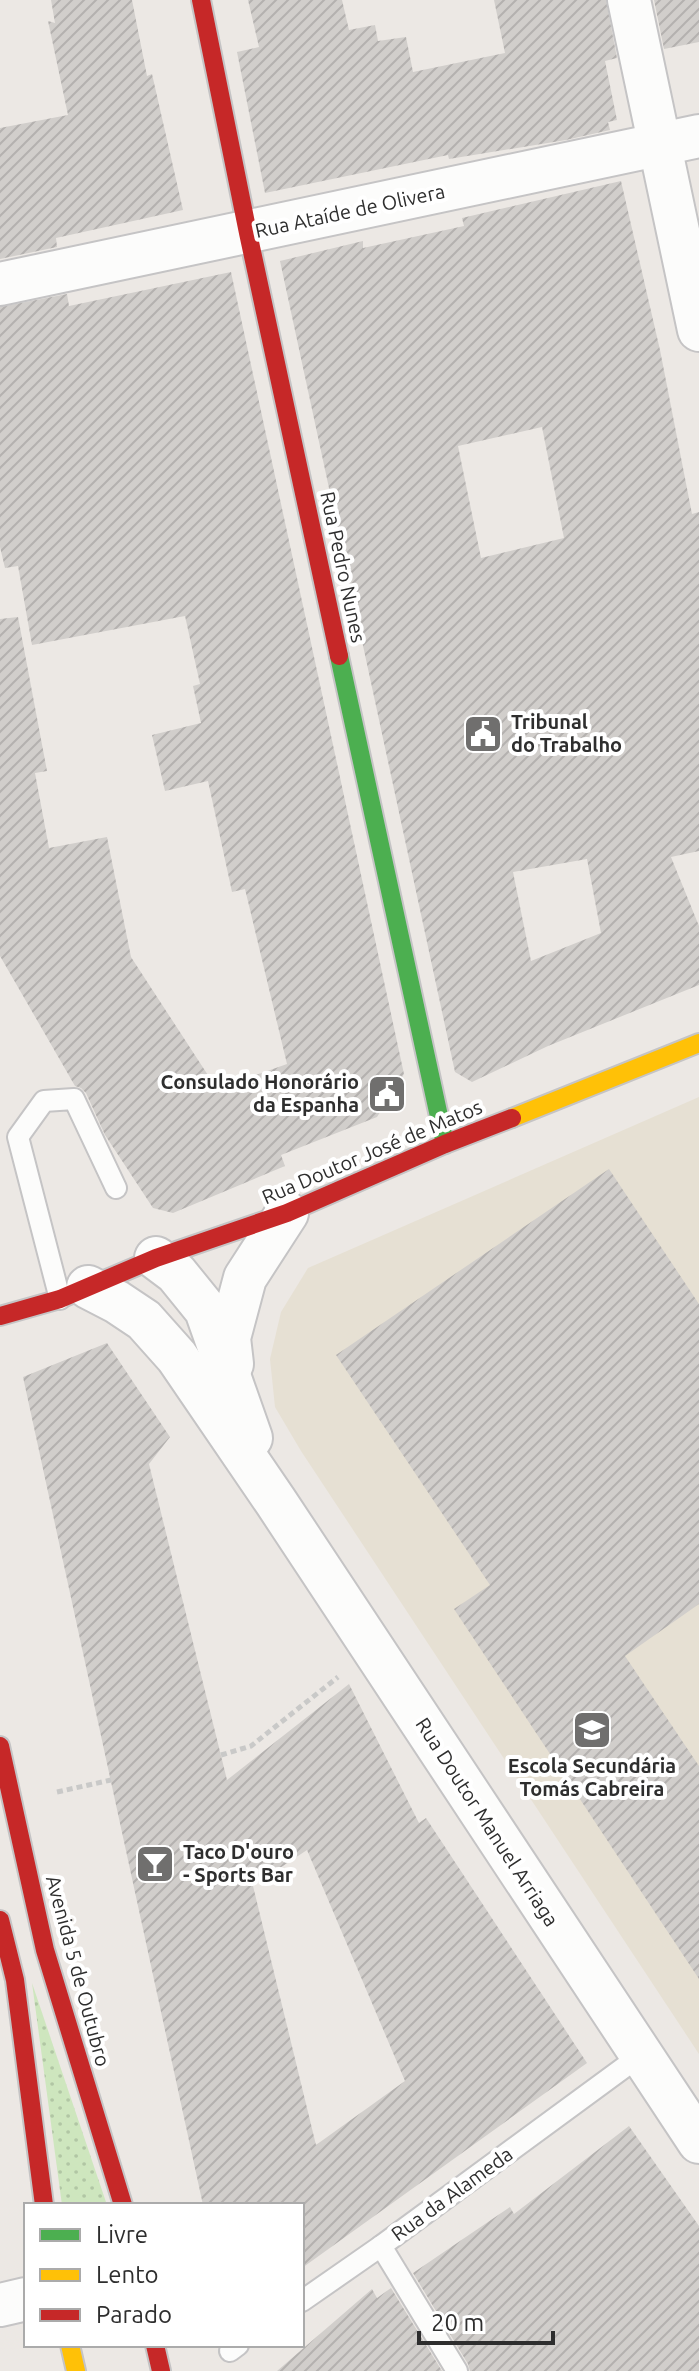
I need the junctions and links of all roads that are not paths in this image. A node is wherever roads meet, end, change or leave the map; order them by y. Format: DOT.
graph roads {
  1 [pos="201,0"];
  2 [pos="629,0"];
  3 [pos="699,136"];
  4 [pos="658,145"];
  5 [pos="248,233"];
  6 [pos="0,284"];
  7 [pos="699,330"];
  8 [pos="699,1043"];
  9 [pos="445,1144"];
  10 [pos="116,1188"];
  11 [pos="287,1213"];
  12 [pos="149,1261"];
  13 [pos="74,1293"];
  14 [pos="0,1316"];
  15 [pos="25,1329"];
  16 [pos="177,1357"];
  17 [pos="236,1397"];
  18 [pos="276,1502"];
  19 [pos="0,1746"];
  20 [pos="0,1920"];
  21 [pos="641,2055"];
  22 [pos="699,2142"];
  23 [pos="44,2203"];
  24 [pos="122,2203"];
  25 [pos="381,2246"];
  26 [pos="24,2299"];
  27 [pos="304,2300"];
  28 [pos="0,2305"];
  29 [pos="70,2347"];
  30 [pos="155,2347"];
  31 [pos="76,2371"];
  32 [pos="161,2371"];
  33 [pos="457,2371"];
  1 -- 5 [label="street, Rua Pedro Nunes"];
  2 -- 4 [label="street"];
  3 -- 4 [label="street, Rua Ataíde de Olivera"];
  4 -- 5 [label="street, Rua Ataíde de Olivera"];
  4 -- 7 [label="street"];
  5 -- 6 [label="street, Rua Ataíde de Olivera"];
  5 -- 9 [label="street, Rua Pedro Nunes"];
  8 -- 9 [label="street, Rua Doutor José de Matos"];
  9 -- 11 [label="street, Rua Doutor José de Matos"];
  10 -- 13 [label="lane"];
  11 -- 12 [label="street, Rua Doutor José de Matos"];
  11 -- 17 [label="street, Rua Doutor Manuel Arriaga"];
  12 -- 13 [label="street, Rua Doutor José de Matos"];
  12 -- 16 [label="street, Rua Doutor Manuel Arriaga"];
  12 -- 17 [label="street, Rua Doutor Manuel Arriaga"];
  13 -- 14 [label="street, Rua Doutor José de Matos"];
  13 -- 15 [label="street, Rua Doutor José de Matos"];
  13 -- 16 [label="street, Rua Doutor Manuel Arriaga"];
  16 -- 18 [label="street, Rua Doutor Manuel Arriaga"];
  17 -- 18 [label="street, Rua Doutor Manuel Arriaga"];
  18 -- 21 [label="street, Rua Doutor Manuel Arriaga"];
  19 -- 24 [label="street, Avenida 5 de Outubro"];
  20 -- 23 [label="street"];
  21 -- 22 [label="street, Rua Doutor Manuel Arriaga"];
  21 -- 25 [label="lane, Rua da Alameda"];
  25 -- 27 [label="lane"];
  25 -- 33 [label="lane, Rua da Alameda"];
  26 -- 28 [label="street"];
  29 -- 31 [label="street"];
  30 -- 32 [label="street"];
}
